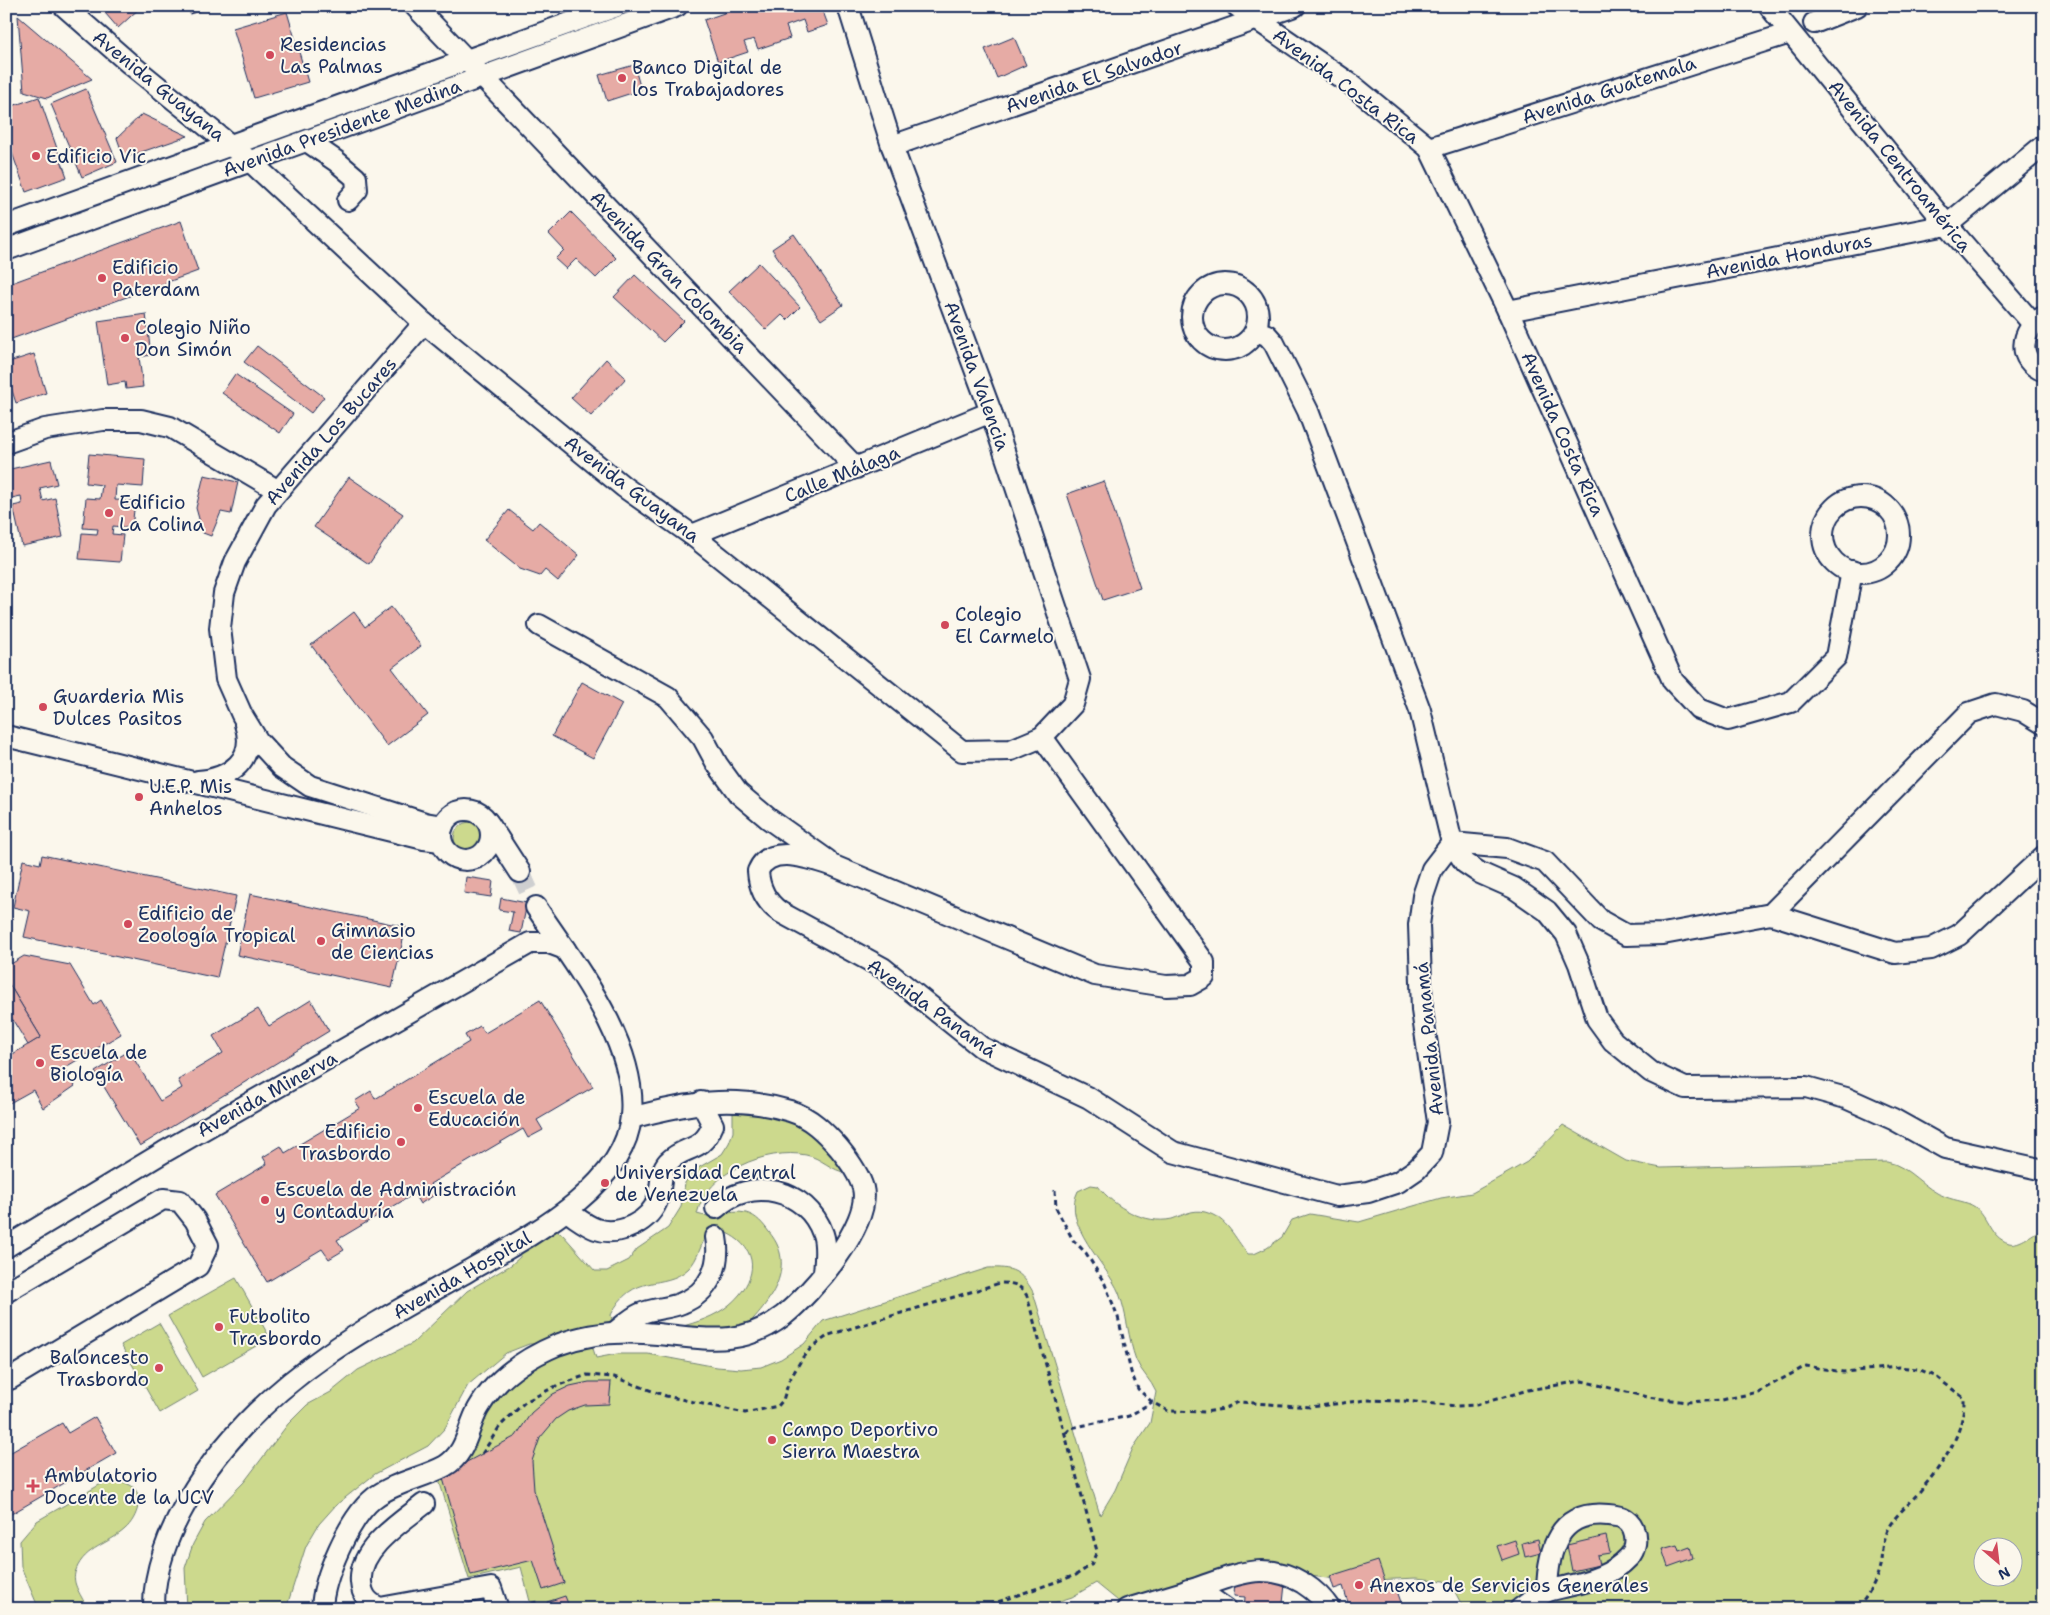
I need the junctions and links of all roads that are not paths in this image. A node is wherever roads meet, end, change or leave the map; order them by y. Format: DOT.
graph roads {
  1 [pos="64,6"];
  2 [pos="415,6"];
  3 [pos="616,6"];
  4 [pos="677,6"];
  5 [pos="848,6"];
  6 [pos="1237,6"];
  7 [pos="1295,6"];
  8 [pos="1769,6"];
  9 [pos="1857,6"];
  10 [pos="1258,20"];
  11 [pos="1814,23"];
  12 [pos="1790,33"];
  13 [pos="467,60"];
  14 [pos="481,77"];
  15 [pos="307,141"];
  16 [pos="232,145"];
  17 [pos="2044,145"];
  18 [pos="892,146"];
  19 [pos="1429,148"];
  20 [pos="251,162"];
  21 [pos="348,200"];
  22 [pos="1947,224"];
  23 [pos="6,226"];
  24 [pos="6,250"];
  25 [pos="1508,311"];
  26 [pos="2038,320"];
  27 [pos="424,323"];
  28 [pos="1256,330"];
  29 [pos="2044,371"];
  30 [pos="991,412"];
  31 [pos="6,443"];
  32 [pos="856,468"];
  33 [pos="277,490"];
  34 [pos="692,535"];
  35 [pos="1852,571"];
  36 [pos="539,624"];
  37 [pos="242,715"];
  38 [pos="2044,724"];
  39 [pos="6,736"];
  40 [pos="1042,737"];
  41 [pos="191,782"];
  42 [pos="488,824"];
  43 [pos="442,833"];
  44 [pos="1452,843"];
  45 [pos="2044,856"];
  46 [pos="472,860"];
  47 [pos="834,866"];
  48 [pos="1771,914"];
  49 [pos="530,943"];
  50 [pos="565,949"];
  51 [pos="701,1102"];
  52 [pos="631,1118"];
  53 [pos="2044,1170"];
  54 [pos="716,1208"];
  55 [pos="566,1211"];
  56 [pos="716,1237"];
  57 [pos="6,1247"];
  58 [pos="824,1272"];
  59 [pos="6,1292"];
  60 [pos="614,1332"];
  61 [pos="6,1378"];
  62 [pos="424,1504"];
  63 [pos="1193,1589"];
  64 [pos="1547,1591"];
  65 [pos="505,1608"];
  66 [pos="154,1609"];
  67 [pos="322,1609"];
  68 [pos="1127,1609"];
  69 [pos="1226,1609"];
  70 [pos="1330,1609"];
  71 [pos="1520,1609"];
  1 -- 16 [label="street, Avenida Guayana"];
  2 -- 13 [label="street"];
  3 -- 13 [label="street, Avenida Presidente Medina"];
  4 -- 14 [label="street, Avenida Presidente Medina"];
  5 -- 18 [label="street, Avenida Valencia"];
  6 -- 10 [label="street, Avenida Costa Rica"];
  7 -- 10 [label="street, Avenida El Salvador"];
  8 -- 12 [label="street, Avenida Centroamérica"];
  9 -- 11 [label="street"];
  10 -- 18 [label="street, Avenida El Salvador"];
  10 -- 19 [label="street, Avenida Costa Rica"];
  12 -- 19 [label="street, Avenida Guatemala"];
  12 -- 22 [label="street, Avenida Centroamérica"];
  13 -- 14 [label="street, Avenida Gran Colombia"];
  13 -- 16 [label="street, Avenida Presidente Medina"];
  14 -- 15 [label="street, Avenida Presidente Medina"];
  14 -- 32 [label="street, Avenida Gran Colombia"];
  15 -- 20 [label="street, Avenida Presidente Medina"];
  15 -- 21 [label="street"];
  16 -- 20 [label="street, Avenida Guayana"];
  16 -- 23 [label="street, Avenida Presidente Medina"];
  17 -- 22 [label="street, Avenida Honduras"];
  18 -- 30 [label="street, Avenida Valencia"];
  19 -- 25 [label="street, Avenida Costa Rica"];
  20 -- 24 [label="street, Avenida Presidente Medina"];
  20 -- 27 [label="street, Avenida Guayana"];
  22 -- 25 [label="street, Avenida Honduras"];
  22 -- 26 [label="street, Avenida Centroamérica"];
  25 -- 35 [label="street, Avenida Costa Rica"];
  26 -- 29 [label="street, Avenida Centroamérica"];
  27 -- 33 [label="street, Avenida Los Bucares"];
  27 -- 34 [label="street, Avenida Guayana"];
  28 -- 44 [label="street"];
  30 -- 32 [label="street, Calle Málaga"];
  30 -- 40 [label="street, Avenida Valencia"];
  31 -- 33 [label="street"];
  32 -- 34 [label="street, Calle Málaga"];
  33 -- 37 [label="street, Avenida Los Bucares"];
  34 -- 40 [label="street, Avenida Guayana"];
  36 -- 47 [label="street"];
  37 -- 41 [label="street, Avenida Los Bucares"];
  37 -- 43 [label="street, Avenida Los Bucares"];
  38 -- 48 [label="street"];
  39 -- 41 [label="street"];
  40 -- 47 [label="street, Avenida Panamá"];
  41 -- 43 [label="street"];
  42 -- 43 [label="street"];
  42 -- 46 [label="street"];
  42 -- 46 [label="street"];
  43 -- 46 [label="street"];
  44 -- 47 [label="street, Avenida Panamá"];
  44 -- 48 [label="street"];
  44 -- 53 [label="street"];
  45 -- 48 [label="street"];
  49 -- 50 [label="street"];
  49 -- 50 [label="street, Avenida Hospital"];
  49 -- 57 [label="street, Avenida Minerva"];
  50 -- 52 [label="street, Avenida Hospital"];
  51 -- 52 [label="street"];
  51 -- 55 [label="street"];
  51 -- 58 [label="street"];
  52 -- 55 [label="street, Avenida Hospital"];
  54 -- 58 [label="street"];
  55 -- 66 [label="street, Avenida Hospital"];
  56 -- 60 [label="street"];
  58 -- 60 [label="street"];
  59 -- 61 [label="street"];
  60 -- 67 [label="street"];
  62 -- 65 [label="street"];
  63 -- 68 [label="street"];
  63 -- 69 [label="street"];
  63 -- 70 [label="street"];
  64 -- 64 [label="street"];
  64 -- 71 [label="street"];
}
